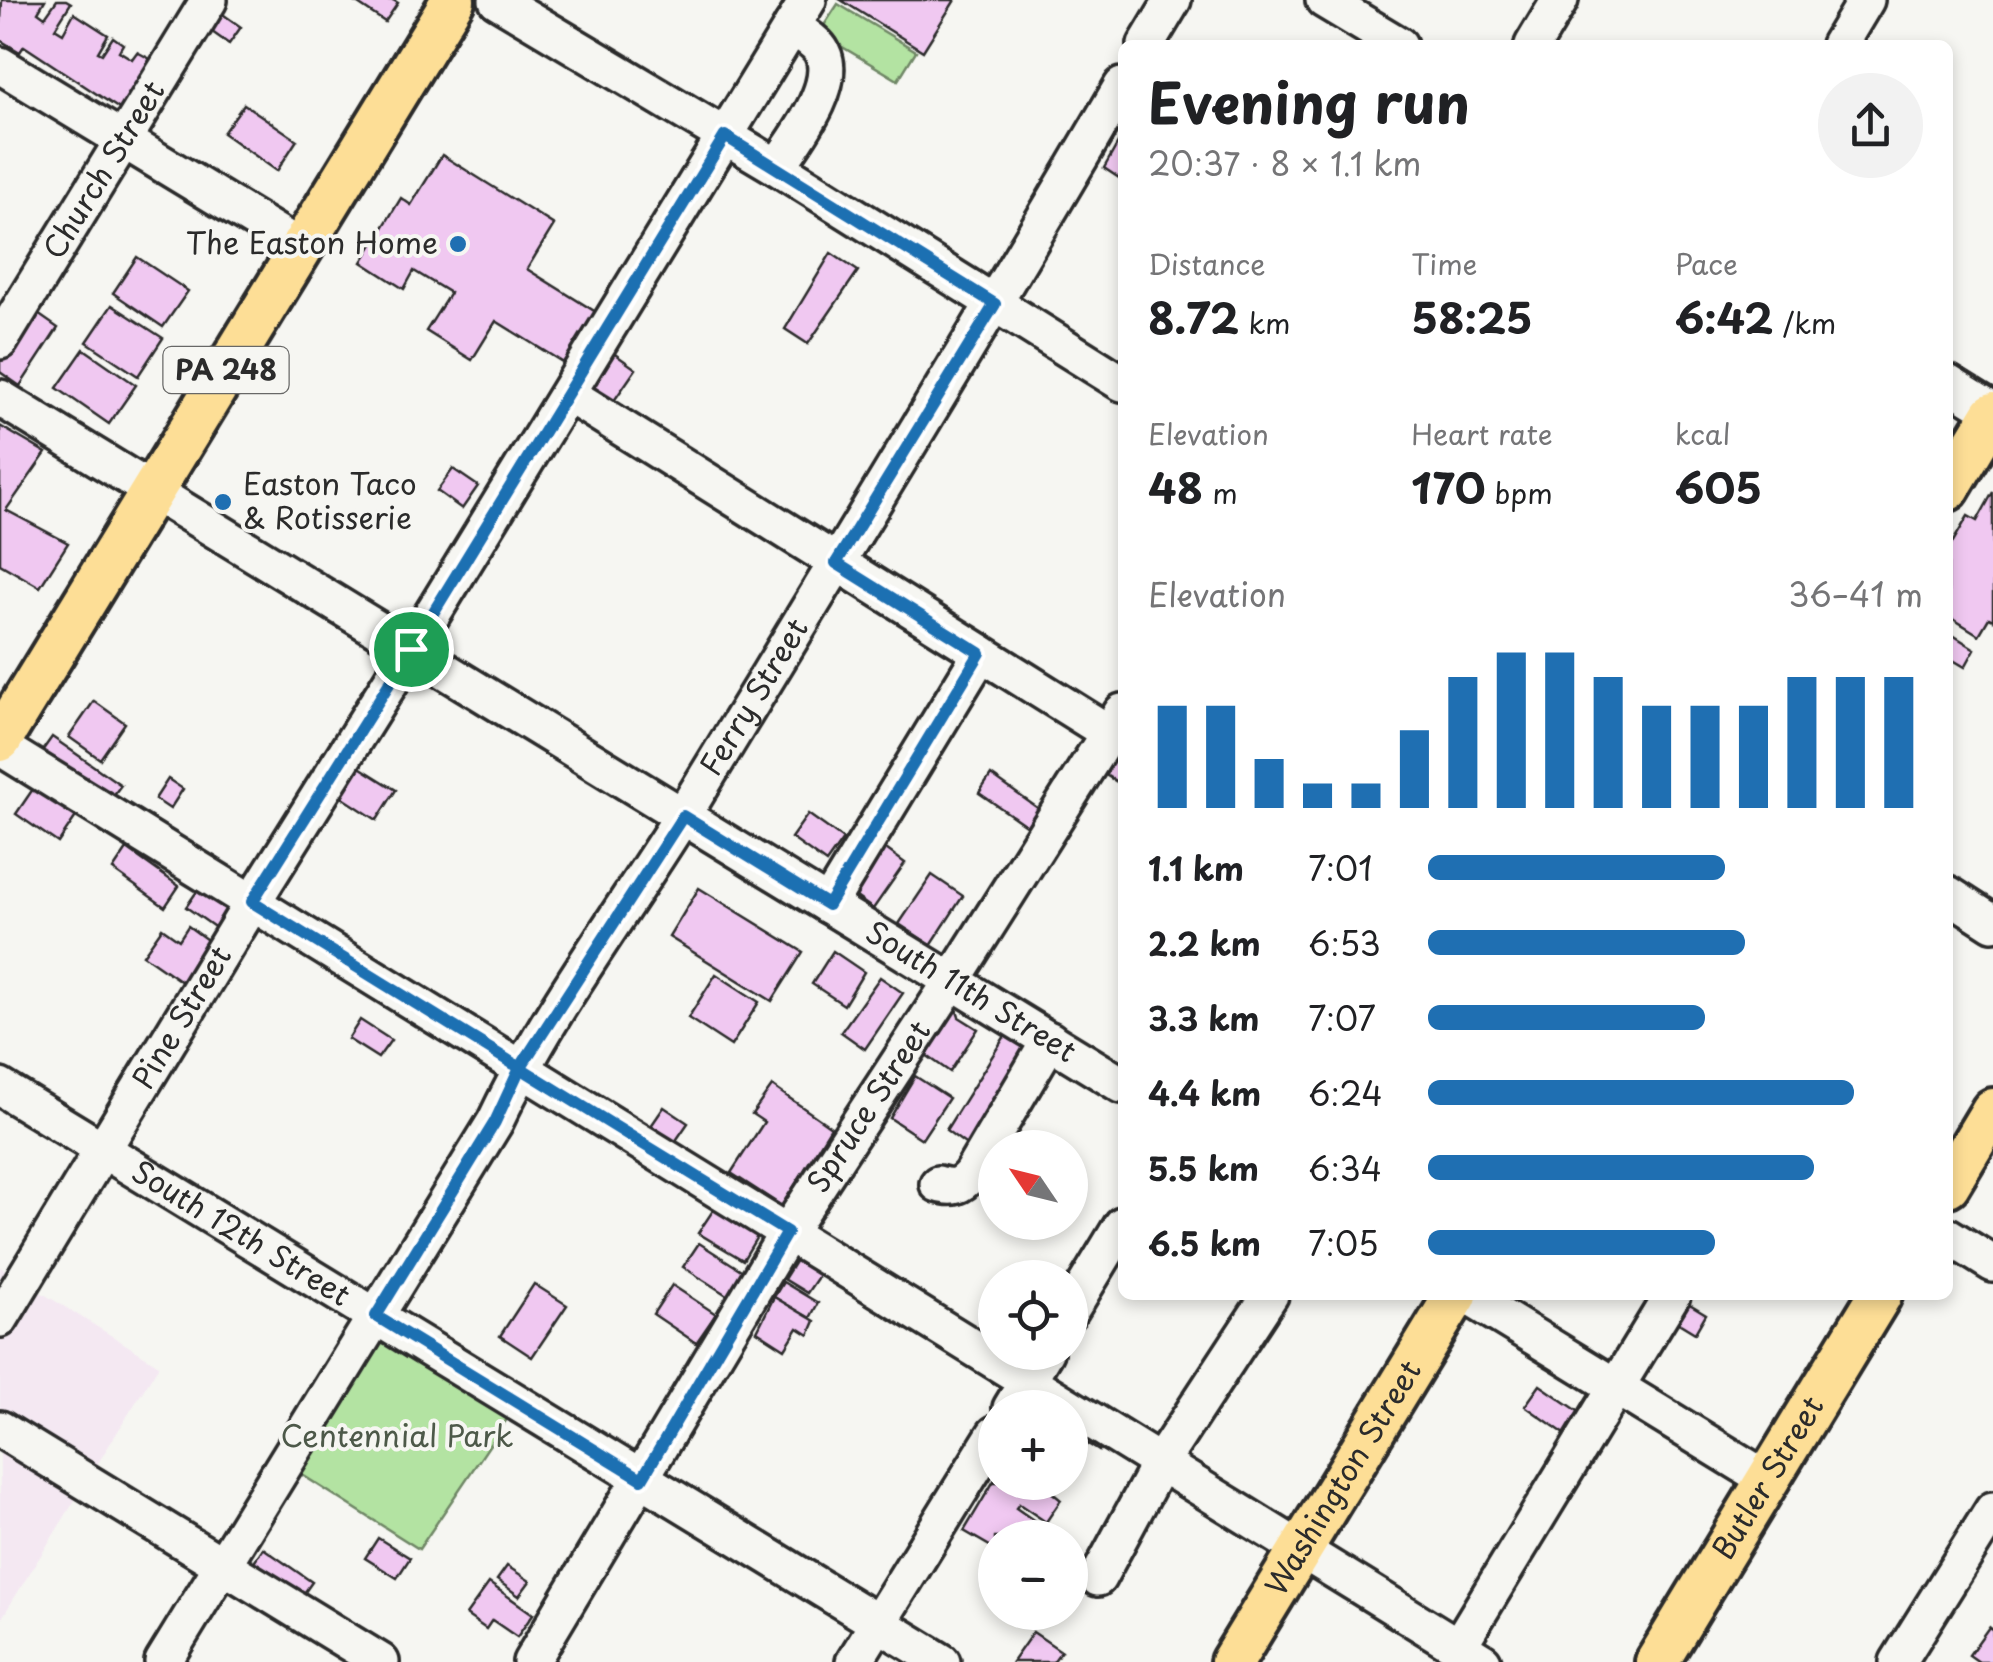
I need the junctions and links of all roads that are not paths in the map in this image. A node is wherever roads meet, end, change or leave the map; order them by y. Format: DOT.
graph roads {
  1 [pos="210,0"];
  2 [pos="453,0"];
  3 [pos="497,0"];
  4 [pos="1173,0"];
  5 [pos="1324,0"];
  6 [pos="1560,0"];
  7 [pos="1866,0"];
  8 [pos="800,13"];
  9 [pos="1149,40"];
  10 [pos="1391,40"];
  11 [pos="1535,40"];
  12 [pos="1842,40"];
  13 [pos="0,65"];
  14 [pos="1118,93"];
  15 [pos="725,136"];
  16 [pos="124,140"];
  17 [pos="777,167"];
  18 [pos="300,248"];
  19 [pos="995,304"];
  20 [pos="0,341"];
  21 [pos="1118,381"];
  22 [pos="1953,386"];
  23 [pos="568,394"];
  24 [pos="0,398"];
  25 [pos="1993,413"];
  26 [pos="1953,480"];
  27 [pos="152,491"];
  28 [pos="836,563"];
  29 [pos="411,649"];
  30 [pos="980,653"];
  31 [pos="1116,722"];
  32 [pos="0,744"];
  33 [pos="683,816"];
  34 [pos="1953,897"];
  35 [pos="252,902"];
  36 [pos="828,905"];
  37 [pos="1993,923"];
  38 [pos="952,980"];
  39 [pos="1050,1040"];
  40 [pos="520,1068"];
  41 [pos="1118,1082"];
  42 [pos="0,1087"];
  43 [pos="1993,1110"];
  44 [pos="104,1150"];
  45 [pos="1953,1177"];
  46 [pos="938,1184"];
  47 [pos="787,1232"];
  48 [pos="1118,1232"];
  49 [pos="1953,1239"];
  50 [pos="1993,1264"];
  51 [pos="1088,1281"];
  52 [pos="1267,1300"];
  53 [pos="1453,1300"];
  54 [pos="1474,1300"];
  55 [pos="1669,1300"];
  56 [pos="1877,1300"];
  57 [pos="376,1316"];
  58 [pos="0,1319"];
  59 [pos="1028,1380"];
  60 [pos="1616,1387"];
  61 [pos="0,1429"];
  62 [pos="978,1461"];
  63 [pos="1160,1463"];
  64 [pos="642,1479"];
  65 [pos="1768,1480"];
  66 [pos="1993,1510"];
  67 [pos="1300,1550"];
  68 [pos="222,1565"];
  69 [pos="1098,1578"];
  70 [pos="878,1623"];
  71 [pos="1470,1654"];
  72 [pos="163,1662"];
  73 [pos="381,1662"];
  74 [pos="531,1662"];
  75 [pos="854,1662"];
  76 [pos="942,1662"];
  77 [pos="1232,1662"];
  78 [pos="1657,1662"];
  79 [pos="1898,1662"];
  1 -- 16 [label="street, Church Street"];
  2 -- 18 [label="main road, PA 248"];
  3 -- 15 [label="street"];
  4 -- 9 [label="street"];
  5 -- 10 [label="street"];
  6 -- 11 [label="street"];
  7 -- 12 [label="street"];
  8 -- 15 [label="street, Pine Street"];
  8 -- 17 [label="street"];
  13 -- 16 [label="street"];
  14 -- 19 [label="street, Ferry Street"];
  15 -- 17 [label="street"];
  15 -- 23 [label="street, Pine Street"];
  16 -- 18 [label="street"];
  16 -- 20 [label="street, Church Street"];
  17 -- 19 [label="street"];
  18 -- 27 [label="main road, PA 248"];
  19 -- 21 [label="street"];
  19 -- 28 [label="street, Ferry Street"];
  22 -- 25 [label="street"];
  23 -- 28 [label="street"];
  23 -- 29 [label="street, Pine Street"];
  24 -- 27 [label="street, South 11th Street"];
  25 -- 26 [label="main road"];
  27 -- 29 [label="street, South 11th Street"];
  27 -- 32 [label="main road, PA 248"];
  28 -- 30 [label="street"];
  28 -- 33 [label="street, Ferry Street"];
  29 -- 33 [label="street, South 11th Street"];
  29 -- 35 [label="street, Pine Street"];
  30 -- 31 [label="street"];
  30 -- 36 [label="street"];
  31 -- 38 [label="street, Spruce Street"];
  32 -- 35 [label="street"];
  33 -- 36 [label="street, South 11th Street"];
  33 -- 40 [label="street, Ferry Street"];
  34 -- 37 [label="street"];
  35 -- 40 [label="street"];
  35 -- 44 [label="street, Pine Street"];
  36 -- 38 [label="street, South 11th Street"];
  38 -- 39 [label="street, South 11th Street"];
  38 -- 47 [label="street, Spruce Street"];
  39 -- 41 [label="street, South 11th Street"];
  39 -- 46 [label="street"];
  40 -- 47 [label="street"];
  40 -- 57 [label="street, Ferry Street"];
  42 -- 44 [label="street, South 12th Street"];
  43 -- 45 [label="main road"];
  44 -- 57 [label="street, South 12th Street"];
  44 -- 58 [label="street, Pine Street"];
  47 -- 59 [label="street"];
  47 -- 64 [label="street, Spruce Street"];
  48 -- 51 [label="street"];
  49 -- 50 [label="street"];
  52 -- 63 [label="street"];
  53 -- 67 [label="main road, Washington Street"];
  54 -- 60 [label="street"];
  55 -- 60 [label="street"];
  56 -- 65 [label="main road, Butler Street"];
  57 -- 64 [label="street, South 12th Street"];
  57 -- 68 [label="street, Ferry Street"];
  59 -- 63 [label="street"];
  60 -- 65 [label="street"];
  60 -- 71 [label="street"];
  61 -- 68 [label="street"];
  62 -- 70 [label="street"];
  63 -- 67 [label="street"];
  63 -- 69 [label="street"];
  64 -- 70 [label="street, South 12th Street"];
  64 -- 74 [label="street, Spruce Street"];
  65 -- 78 [label="main road, Butler Street"];
  66 -- 79 [label="street"];
  67 -- 71 [label="street"];
  67 -- 77 [label="main road, Washington Street"];
  68 -- 72 [label="street, Ferry Street"];
  68 -- 73 [label="street"];
  70 -- 75 [label="street"];
  70 -- 76 [label="street, South 12th Street"];
}
